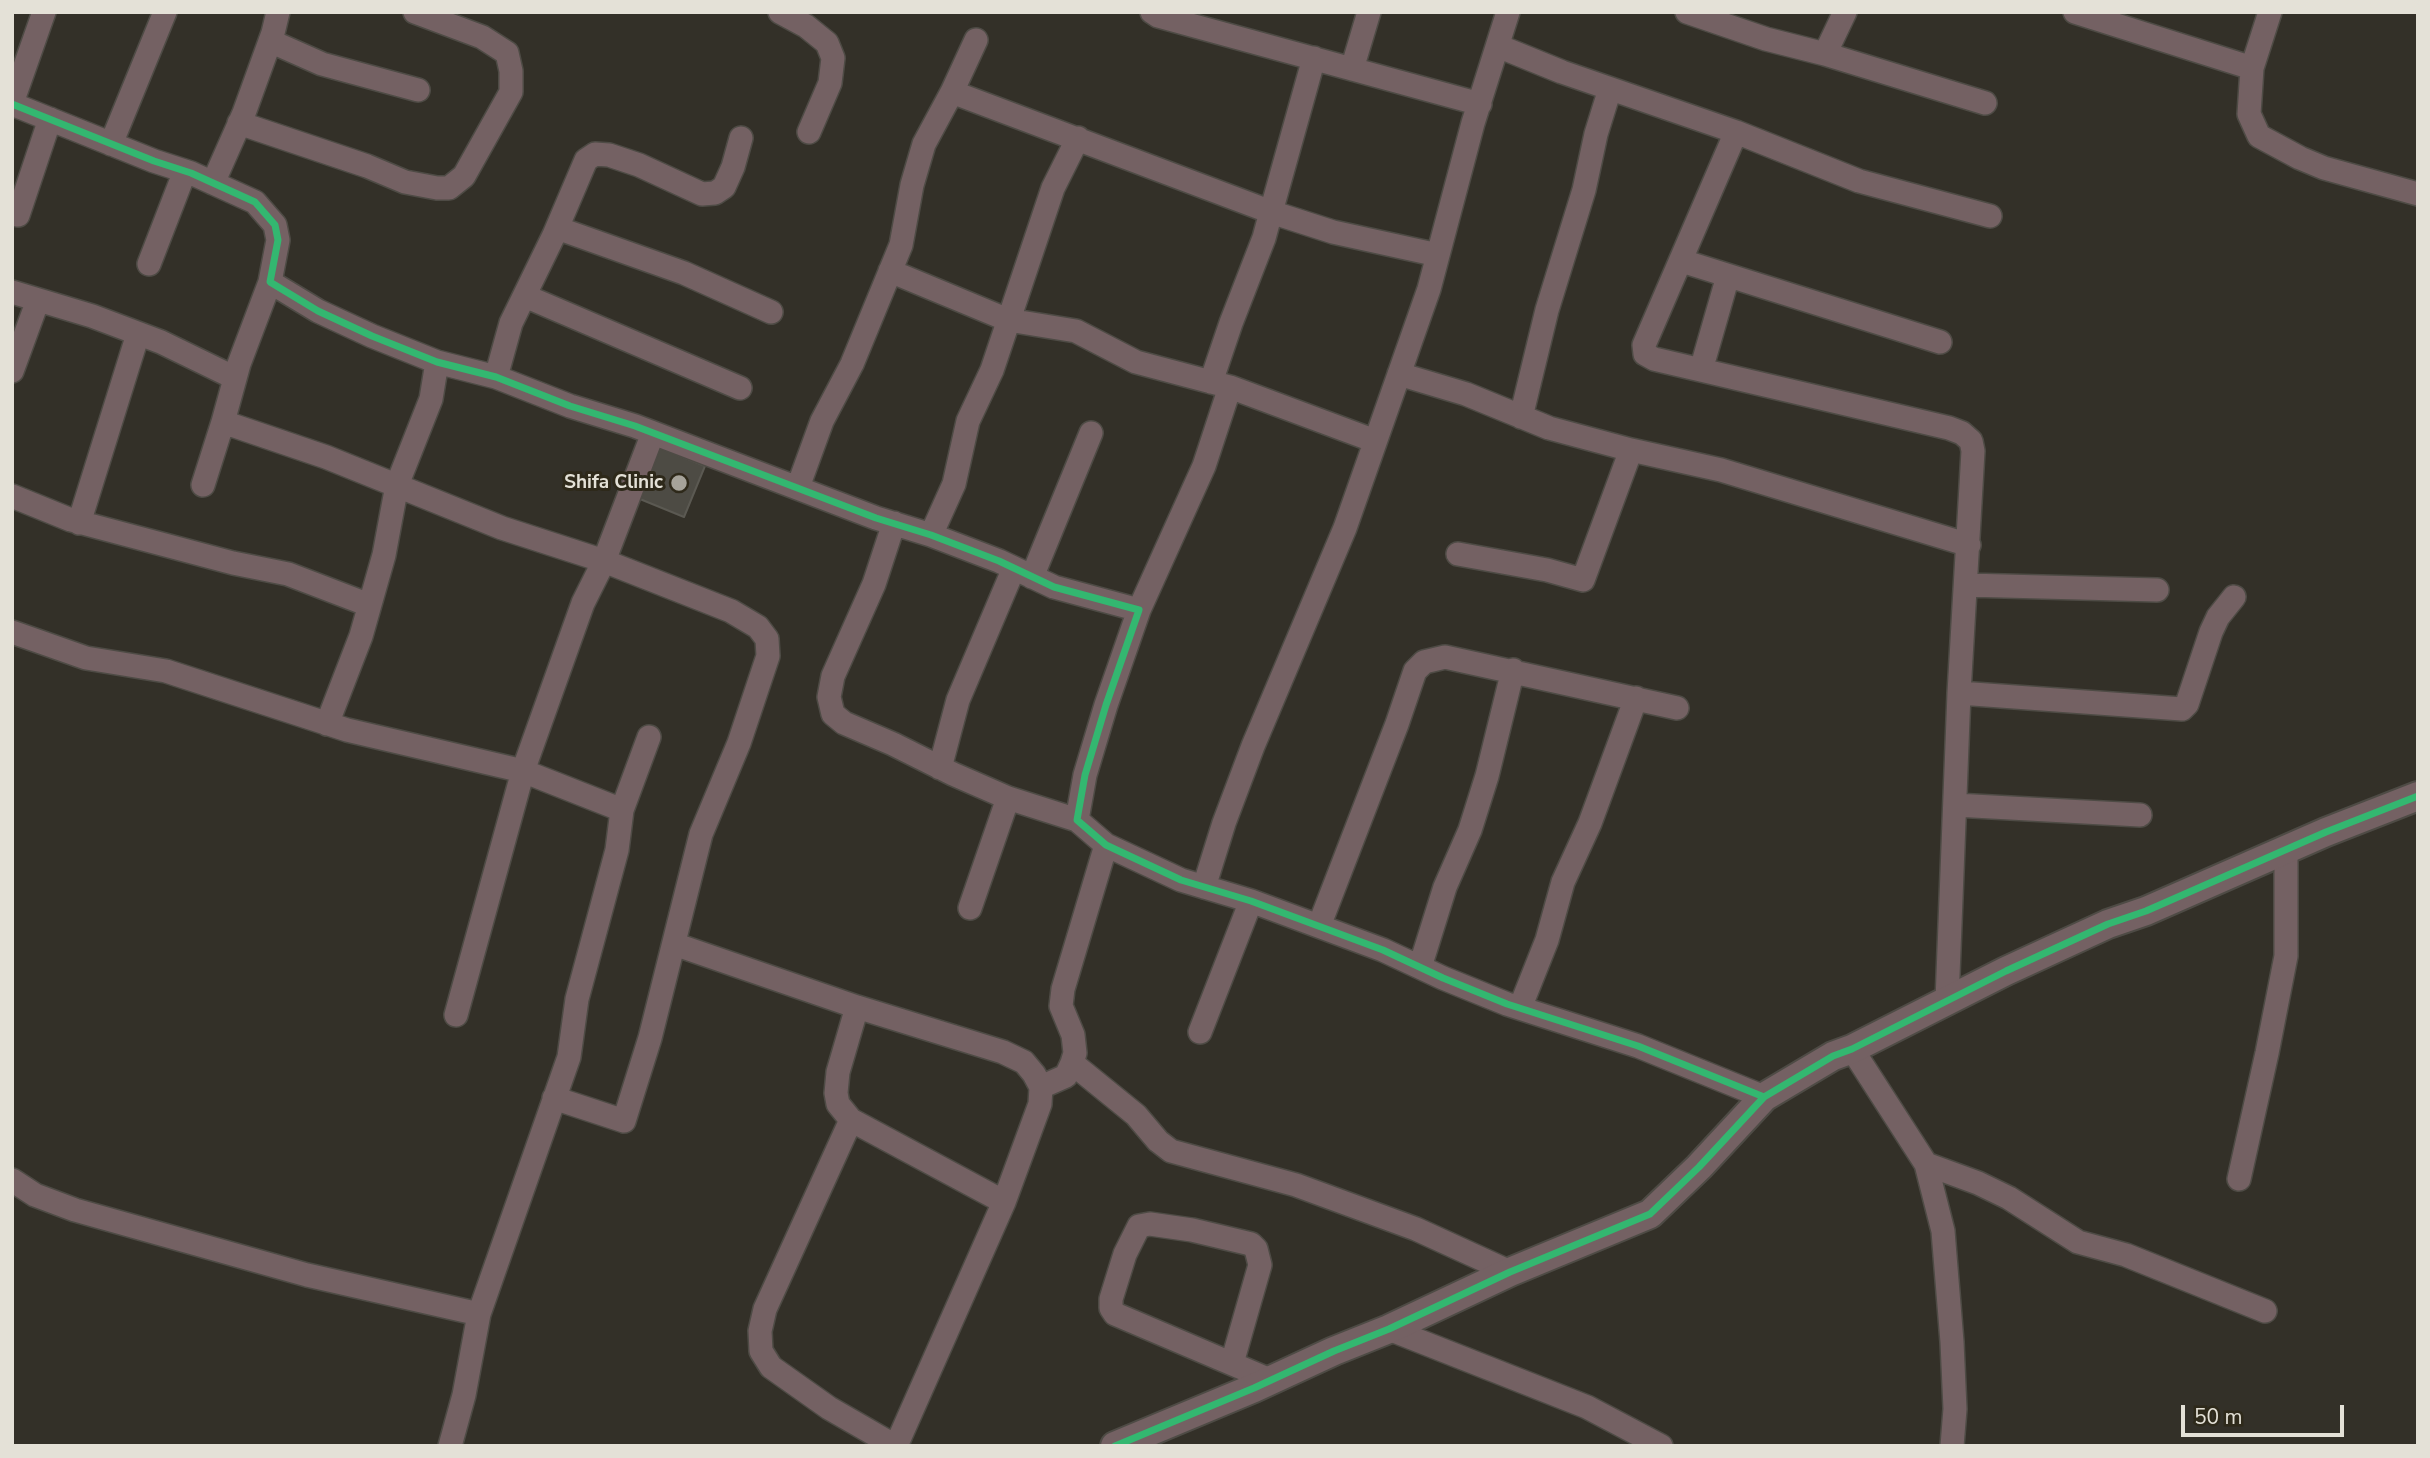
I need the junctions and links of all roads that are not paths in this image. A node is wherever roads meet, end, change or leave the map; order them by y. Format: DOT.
graph roads {
  1 [pos="44,12"];
  2 [pos="166,12"];
  3 [pos="278,12"];
  4 [pos="779,12"];
  5 [pos="1152,12"];
  6 [pos="1369,12"];
  7 [pos="1507,12"];
  8 [pos="1687,12"];
  9 [pos="1844,12"];
  10 [pos="2075,12"];
  11 [pos="2270,12"];
  12 [pos="420,13"];
  13 [pos="976,40"];
  14 [pos="270,41"];
  15 [pos="1498,46"];
  16 [pos="1825,54"];
  17 [pos="1314,58"];
  18 [pos="2252,68"];
  19 [pos="1352,69"];
  20 [pos="1610,89"];
  21 [pos="418,90"];
  22 [pos="952,92"];
  23 [pos="1985,103"];
  24 [pos="12,104"];
  25 [pos="1480,104"];
  26 [pos="50,119"];
  27 [pos="239,123"];
  28 [pos="809,132"];
  29 [pos="1736,132"];
  30 [pos="741,138"];
  31 [pos="1078,138"];
  32 [pos="111,144"];
  33 [pos="185,171"];
  34 [pos="213,183"];
  35 [pos="2418,194"];
  36 [pos="1271,212"];
  37 [pos="18,215"];
  38 [pos="1990,216"];
  39 [pos="557,228"];
  40 [pos="1438,255"];
  41 [pos="1682,261"];
  42 [pos="149,264"];
  43 [pos="890,271"];
  44 [pos="1728,276"];
  45 [pos="270,282"];
  46 [pos="12,292"];
  47 [pos="525,296"];
  48 [pos="38,300"];
  49 [pos="771,312"];
  50 [pos="1008,320"];
  51 [pos="138,334"];
  52 [pos="1940,342"];
  53 [pos="437,362"];
  54 [pos="1700,370"];
  55 [pos="12,371"];
  56 [pos="1399,374"];
  57 [pos="496,377"];
  58 [pos="235,378"];
  59 [pos="1221,385"];
  60 [pos="740,388"];
  61 [pos="1521,417"];
  62 [pos="223,422"];
  63 [pos="653,433"];
  64 [pos="1091,433"];
  65 [pos="1375,441"];
  66 [pos="1630,450"];
  67 [pos="203,485"];
  68 [pos="397,485"];
  69 [pos="798,487"];
  70 [pos="12,496"];
  71 [pos="79,523"];
  72 [pos="894,523"];
  73 [pos="931,535"];
  74 [pos="1969,545"];
  75 [pos="1458,554"];
  76 [pos="604,561"];
  77 [pos="1023,573"];
  78 [pos="1966,585"];
  79 [pos="2157,590"];
  80 [pos="2234,597"];
  81 [pos="369,605"];
  82 [pos="1139,610"];
  83 [pos="12,632"];
  84 [pos="1513,670"];
  85 [pos="1959,692"];
  86 [pos="1636,698"];
  87 [pos="1677,708"];
  88 [pos="327,724"];
  89 [pos="649,737"];
  90 [pos="940,768"];
  91 [pos="523,771"];
  92 [pos="2418,796"];
  93 [pos="1008,798"];
  94 [pos="1955,805"];
  95 [pos="622,810"];
  96 [pos="2140,816"];
  97 [pos="1077,820"];
  98 [pos="1106,845"];
  99 [pos="2286,850"];
  100 [pos="1204,887"];
  101 [pos="1251,901"];
  102 [pos="970,908"];
  103 [pos="1319,926"];
  104 [pos="674,943"];
  105 [pos="1420,967"];
  106 [pos="1947,1001"];
  107 [pos="857,1007"];
  108 [pos="1520,1008"];
  109 [pos="456,1015"];
  110 [pos="1200,1032"];
  111 [pos="1852,1049"];
  112 [pos="1072,1063"];
  113 [pos="1041,1087"];
  114 [pos="1764,1097"];
  115 [pos="554,1098"];
  116 [pos="851,1120"];
  117 [pos="1926,1164"];
  118 [pos="2239,1179"];
  119 [pos="12,1180"];
  120 [pos="1004,1202"];
  121 [pos="1510,1272"];
  122 [pos="2265,1311"];
  123 [pos="479,1314"];
  124 [pos="1390,1329"];
  125 [pos="1232,1363"];
  126 [pos="1270,1380"];
  127 [pos="450,1446"];
  128 [pos="896,1446"];
  129 [pos="1115,1446"];
  130 [pos="1661,1446"];
  131 [pos="1952,1446"];
  1 -- 24 [label="street"];
  2 -- 32 [label="street"];
  3 -- 14 [label="street"];
  4 -- 28 [label="street"];
  5 -- 17 [label="street"];
  6 -- 19 [label="street"];
  7 -- 15 [label="street"];
  8 -- 16 [label="street"];
  9 -- 16 [label="street"];
  10 -- 18 [label="street"];
  11 -- 18 [label="street"];
  12 -- 27 [label="street"];
  13 -- 22 [label="street"];
  14 -- 21 [label="street"];
  14 -- 27 [label="street"];
  15 -- 20 [label="street"];
  15 -- 25 [label="street"];
  16 -- 23 [label="street"];
  17 -- 19 [label="street"];
  17 -- 36 [label="street"];
  18 -- 35 [label="street"];
  19 -- 25 [label="street"];
  20 -- 29 [label="street"];
  20 -- 61 [label="street"];
  22 -- 31 [label="street"];
  22 -- 43 [label="street"];
  24 -- 26 [label="street"];
  25 -- 40 [label="street"];
  26 -- 32 [label="street"];
  26 -- 37 [label="street"];
  27 -- 34 [label="street"];
  29 -- 38 [label="street"];
  29 -- 41 [label="street"];
  30 -- 39 [label="street"];
  31 -- 36 [label="street"];
  31 -- 50 [label="street"];
  32 -- 33 [label="street"];
  33 -- 34 [label="street"];
  33 -- 42 [label="street"];
  34 -- 45 [label="street"];
  36 -- 40 [label="street"];
  36 -- 59 [label="street"];
  39 -- 47 [label="street"];
  39 -- 49 [label="street"];
  40 -- 56 [label="street"];
  41 -- 44 [label="street"];
  41 -- 54 [label="street"];
  43 -- 50 [label="street"];
  43 -- 69 [label="street"];
  44 -- 52 [label="street"];
  44 -- 54 [label="street"];
  45 -- 53 [label="street"];
  45 -- 58 [label="street"];
  46 -- 48 [label="street"];
  47 -- 57 [label="street"];
  47 -- 60 [label="street"];
  48 -- 51 [label="street"];
  48 -- 55 [label="street"];
  50 -- 59 [label="street"];
  50 -- 73 [label="street"];
  51 -- 58 [label="street"];
  51 -- 71 [label="street"];
  53 -- 57 [label="street"];
  53 -- 68 [label="street"];
  54 -- 74 [label="street"];
  56 -- 61 [label="street"];
  56 -- 65 [label="street"];
  57 -- 63 [label="street"];
  58 -- 62 [label="street"];
  59 -- 65 [label="street"];
  59 -- 82 [label="street"];
  61 -- 66 [label="street"];
  62 -- 67 [label="street"];
  62 -- 68 [label="street"];
  63 -- 69 [label="street"];
  63 -- 76 [label="street"];
  64 -- 77 [label="street"];
  65 -- 100 [label="street"];
  66 -- 74 [label="street"];
  66 -- 75 [label="street"];
  68 -- 76 [label="street"];
  68 -- 81 [label="street"];
  69 -- 72 [label="street"];
  70 -- 71 [label="street"];
  71 -- 81 [label="street"];
  72 -- 73 [label="street"];
  72 -- 90 [label="street"];
  73 -- 77 [label="street"];
  74 -- 78 [label="street"];
  76 -- 91 [label="street"];
  76 -- 104 [label="street"];
  77 -- 82 [label="street"];
  77 -- 90 [label="street"];
  78 -- 79 [label="street"];
  78 -- 85 [label="street"];
  80 -- 85 [label="street"];
  81 -- 88 [label="street"];
  82 -- 97 [label="street"];
  83 -- 88 [label="street"];
  84 -- 86 [label="street"];
  84 -- 103 [label="street"];
  84 -- 105 [label="street"];
  85 -- 94 [label="street"];
  86 -- 87 [label="street"];
  86 -- 108 [label="street"];
  88 -- 91 [label="street"];
  89 -- 95 [label="street"];
  90 -- 93 [label="street"];
  91 -- 95 [label="street"];
  91 -- 109 [label="street"];
  92 -- 99 [label="street"];
  93 -- 97 [label="street"];
  93 -- 102 [label="street"];
  94 -- 96 [label="street"];
  94 -- 106 [label="street"];
  95 -- 115 [label="street"];
  97 -- 98 [label="street"];
  98 -- 100 [label="street"];
  98 -- 112 [label="street"];
  99 -- 106 [label="street"];
  99 -- 118 [label="street"];
  100 -- 101 [label="street"];
  101 -- 103 [label="street"];
  101 -- 110 [label="street"];
  103 -- 105 [label="street"];
  104 -- 107 [label="street"];
  104 -- 115 [label="street"];
  105 -- 108 [label="street"];
  106 -- 111 [label="street"];
  107 -- 113 [label="street"];
  107 -- 116 [label="street"];
  108 -- 114 [label="street"];
  111 -- 114 [label="street"];
  111 -- 117 [label="street"];
  112 -- 113 [label="street"];
  112 -- 121 [label="street"];
  113 -- 120 [label="street"];
  114 -- 121 [label="street"];
  115 -- 123 [label="street"];
  116 -- 120 [label="street"];
  116 -- 128 [label="street"];
  117 -- 122 [label="street"];
  117 -- 131 [label="street"];
  119 -- 123 [label="street"];
  120 -- 128 [label="street"];
  121 -- 124 [label="street"];
  123 -- 127 [label="street"];
  124 -- 126 [label="street"];
  124 -- 130 [label="street"];
  125 -- 125 [label="street"];
  125 -- 126 [label="street"];
  126 -- 129 [label="street"];
}
